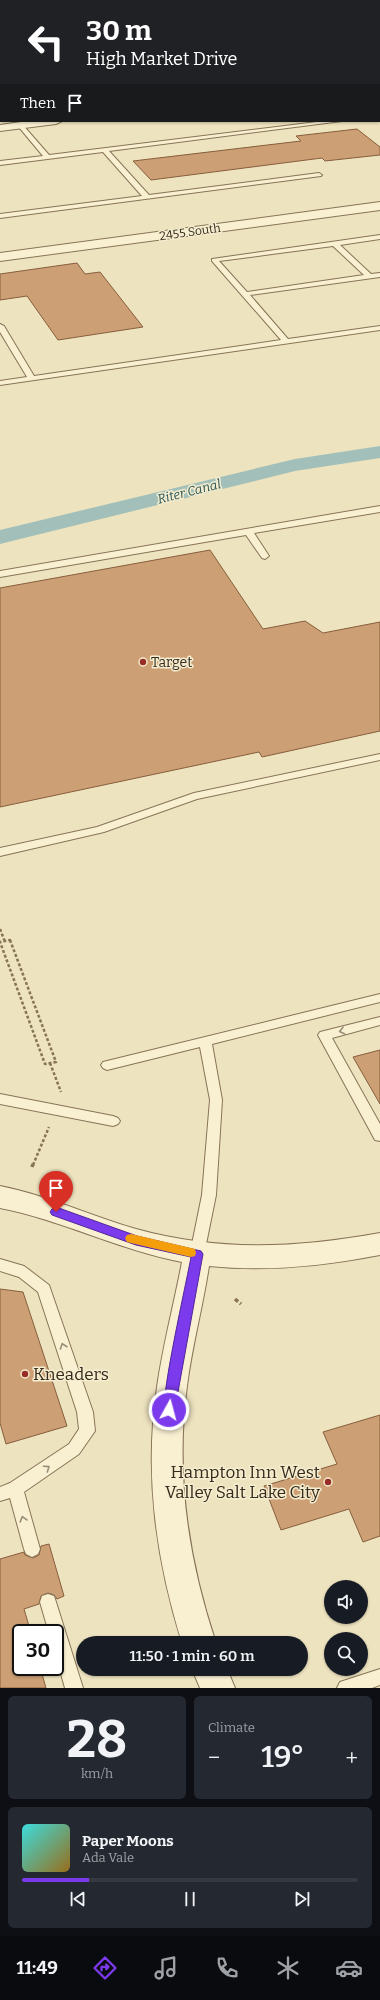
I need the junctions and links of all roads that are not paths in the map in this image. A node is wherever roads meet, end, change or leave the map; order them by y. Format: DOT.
graph roads {
  1 [pos="42,122"];
  2 [pos="331,122"];
  3 [pos="28,123"];
  4 [pos="0,128"];
  5 [pos="105,150"];
  6 [pos="47,157"];
  7 [pos="0,163"];
  8 [pos="319,175"];
  9 [pos="147,197"];
  10 [pos="380,206"];
  11 [pos="0,216"];
  12 [pos="380,237"];
  13 [pos="334,244"];
  14 [pos="0,257"];
  15 [pos="380,275"];
  16 [pos="370,277"];
  17 [pos="245,294"];
  18 [pos="0,326"];
  19 [pos="380,328"];
  20 [pos="286,342"];
  21 [pos="32,379"];
  22 [pos="0,384"];
  23 [pos="380,509"];
  24 [pos="248,531"];
  25 [pos="266,556"];
  26 [pos="0,574"];
  27 [pos="380,757"];
  28 [pos="0,852"];
  29 [pos="380,998"];
  30 [pos="380,1021"];
  31 [pos="205,1040"];
  32 [pos="107,1065"];
  33 [pos="0,1099"];
  34 [pos="113,1122"];
  35 [pos="380,1136"];
  36 [pos="0,1197"];
  37 [pos="380,1244"];
  38 [pos="197,1254"];
  39 [pos="0,1265"];
  40 [pos="7,1492"];
  41 [pos="32,1549"];
  42 [pos="48,1602"];
  43 [pos="197,1636"];
  44 [pos="213,1676"];
  45 [pos="380,1677"];
  46 [pos="74,1688"];
  47 [pos="218,1688"];
  48 [pos="346,1688"];
  1 -- 3 [label="street"];
  2 -- 5 [label="lane"];
  3 -- 4 [label="street"];
  3 -- 6 [label="lane"];
  5 -- 6 [label="lane"];
  5 -- 9 [label="lane"];
  6 -- 7 [label="lane"];
  8 -- 9 [label="lane"];
  9 -- 11 [label="lane"];
  10 -- 14 [label="street, 2455 South"];
  12 -- 13 [label="lane"];
  13 -- 16 [label="lane"];
  13 -- 17 [label="lane"];
  15 -- 16 [label="lane"];
  16 -- 17 [label="lane"];
  17 -- 20 [label="lane"];
  18 -- 21 [label="lane"];
  19 -- 20 [label="lane"];
  20 -- 21 [label="lane"];
  21 -- 22 [label="lane"];
  23 -- 24 [label="lane"];
  24 -- 25 [label="lane"];
  24 -- 26 [label="lane"];
  27 -- 28 [label="lane"];
  29 -- 31 [label="lane"];
  30 -- 35 [label="lane, one-way"];
  31 -- 32 [label="lane"];
  31 -- 38 [label="lane"];
  33 -- 34 [label="lane"];
  36 -- 38 [label="street"];
  37 -- 38 [label="street"];
  38 -- 43 [label="street"];
  40 -- 39 [label="lane, one-way"];
  41 -- 40 [label="lane, one-way"];
  42 -- 46 [label="lane"];
  44 -- 47 [label="street"];
  45 -- 48 [label="lane"];
}
